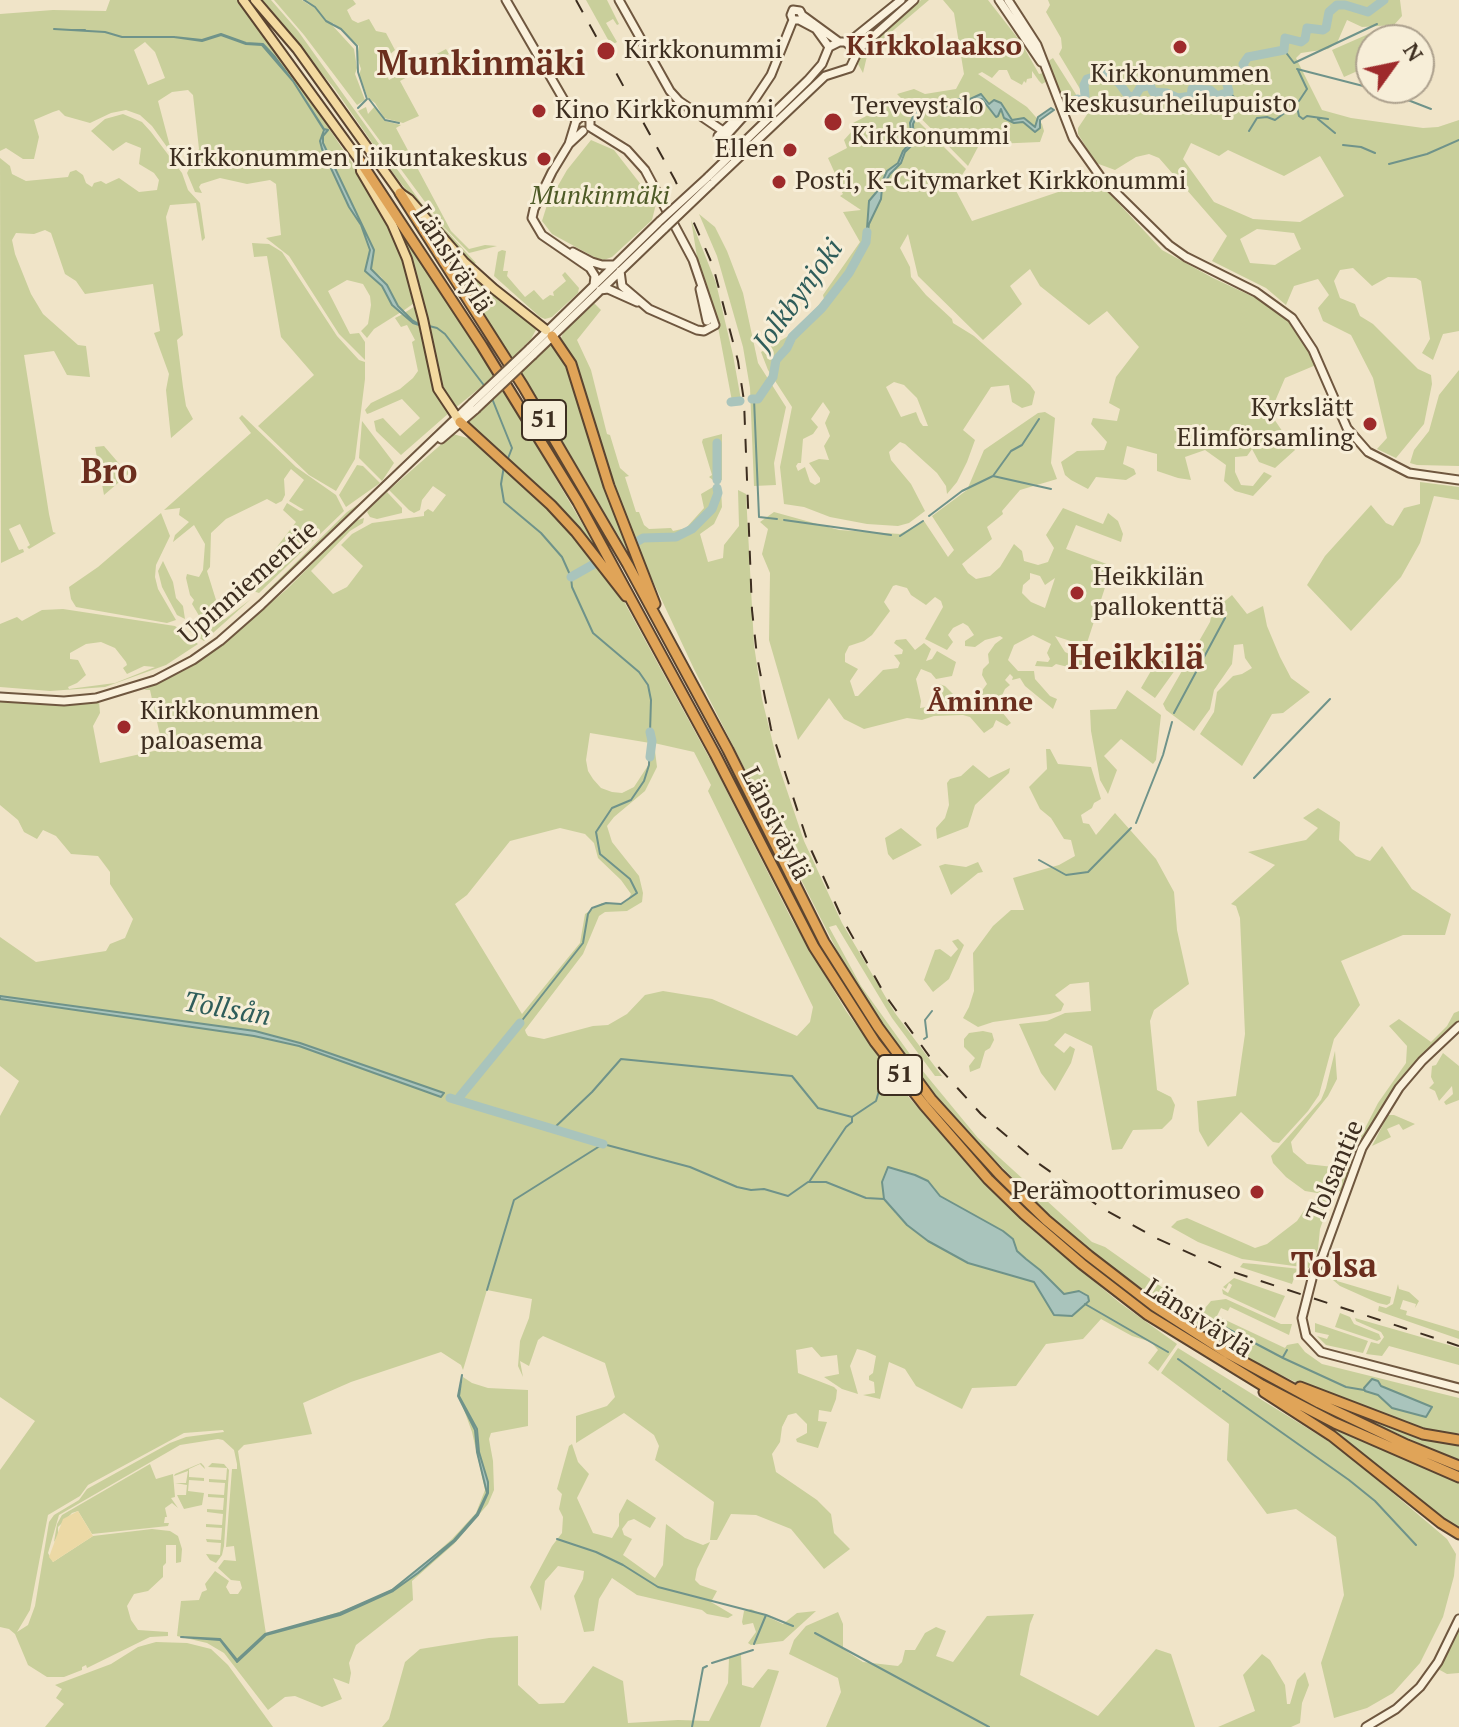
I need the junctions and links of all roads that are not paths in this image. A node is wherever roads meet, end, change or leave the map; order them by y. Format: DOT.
graph roads {
  1 [pos="243,0"];
  2 [pos="255,0"];
  3 [pos="506,0"];
  4 [pos="619,0"];
  5 [pos="803,0"];
  6 [pos="901,0"];
  7 [pos="914,0"];
  8 [pos="999,0"];
  9 [pos="1008,0"];
  10 [pos="798,16"];
  11 [pos="842,42"];
  12 [pos="828,51"];
  13 [pos="855,56"];
  14 [pos="1043,63"];
  15 [pos="837,71"];
  16 [pos="581,124"];
  17 [pos="360,161"];
  18 [pos="710,180"];
  19 [pos="400,193"];
  20 [pos="550,240"];
  21 [pos="618,266"];
  22 [pos="596,288"];
  23 [pos="638,302"];
  24 [pos="549,333"];
  25 [pos="458,420"];
  26 [pos="1459,480"];
  27 [pos="643,618"];
  28 [pos="665,630"];
  29 [pos="0,697"];
  30 [pos="1459,1026"];
  31 [pos="1229,1367"];
  32 [pos="1252,1367"];
  33 [pos="1459,1388"];
  34 [pos="1459,1440"];
  35 [pos="1459,1466"];
  36 [pos="1459,1477"];
  37 [pos="1459,1534"];
  38 [pos="1459,1619"];
  39 [pos="1366,1727"];
  1 -- 17 [label="main road, Länsiväylä / 51"];
  2 -- 19 [label="main road, Länsiväylä / 51"];
  3 -- 16 [label="main road"];
  4 -- 10 [label="main road"];
  5 -- 10 [label="main road"];
  6 -- 11 [label="main road"];
  7 -- 13 [label="main road"];
  8 -- 14 [label="main road"];
  9 -- 14 [label="main road"];
  10 -- 11 [label="main road"];
  10 -- 12 [label="main road"];
  11 -- 12 [label="main road"];
  11 -- 13 [label="main road"];
  12 -- 15 [label="main road"];
  12 -- 18 [label="main road"];
  13 -- 15 [label="main road"];
  14 -- 26 [label="main road"];
  15 -- 18 [label="main road"];
  16 -- 20 [label="main road"];
  16 -- 23 [label="main road"];
  17 -- 25 [label="main road"];
  17 -- 27 [label="highway, Länsiväylä / 51"];
  18 -- 21 [label="main road, Upinniementie, bridge"];
  19 -- 24 [label="main road"];
  19 -- 28 [label="highway, Länsiväylä / 51"];
  20 -- 21 [label="main road"];
  20 -- 22 [label="main road"];
  21 -- 22 [label="main road, Upinniementie"];
  21 -- 23 [label="main road"];
  22 -- 23 [label="main road"];
  22 -- 24 [label="main road, Upinniementie"];
  24 -- 25 [label="main road, Upinniementie, bridge"];
  24 -- 28 [label="highway"];
  25 -- 27 [label="highway"];
  25 -- 29 [label="main road, Upinniementie"];
  27 -- 31 [label="highway, Länsiväylä / 51"];
  28 -- 32 [label="highway, Länsiväylä / 51"];
  30 -- 33 [label="main road, Tolsantie"];
  31 -- 36 [label="highway, Länsiväylä / 51"];
  31 -- 37 [label="highway"];
  32 -- 34 [label="highway"];
  32 -- 35 [label="highway, Länsiväylä / 51"];
  38 -- 39 [label="main road"];
}
